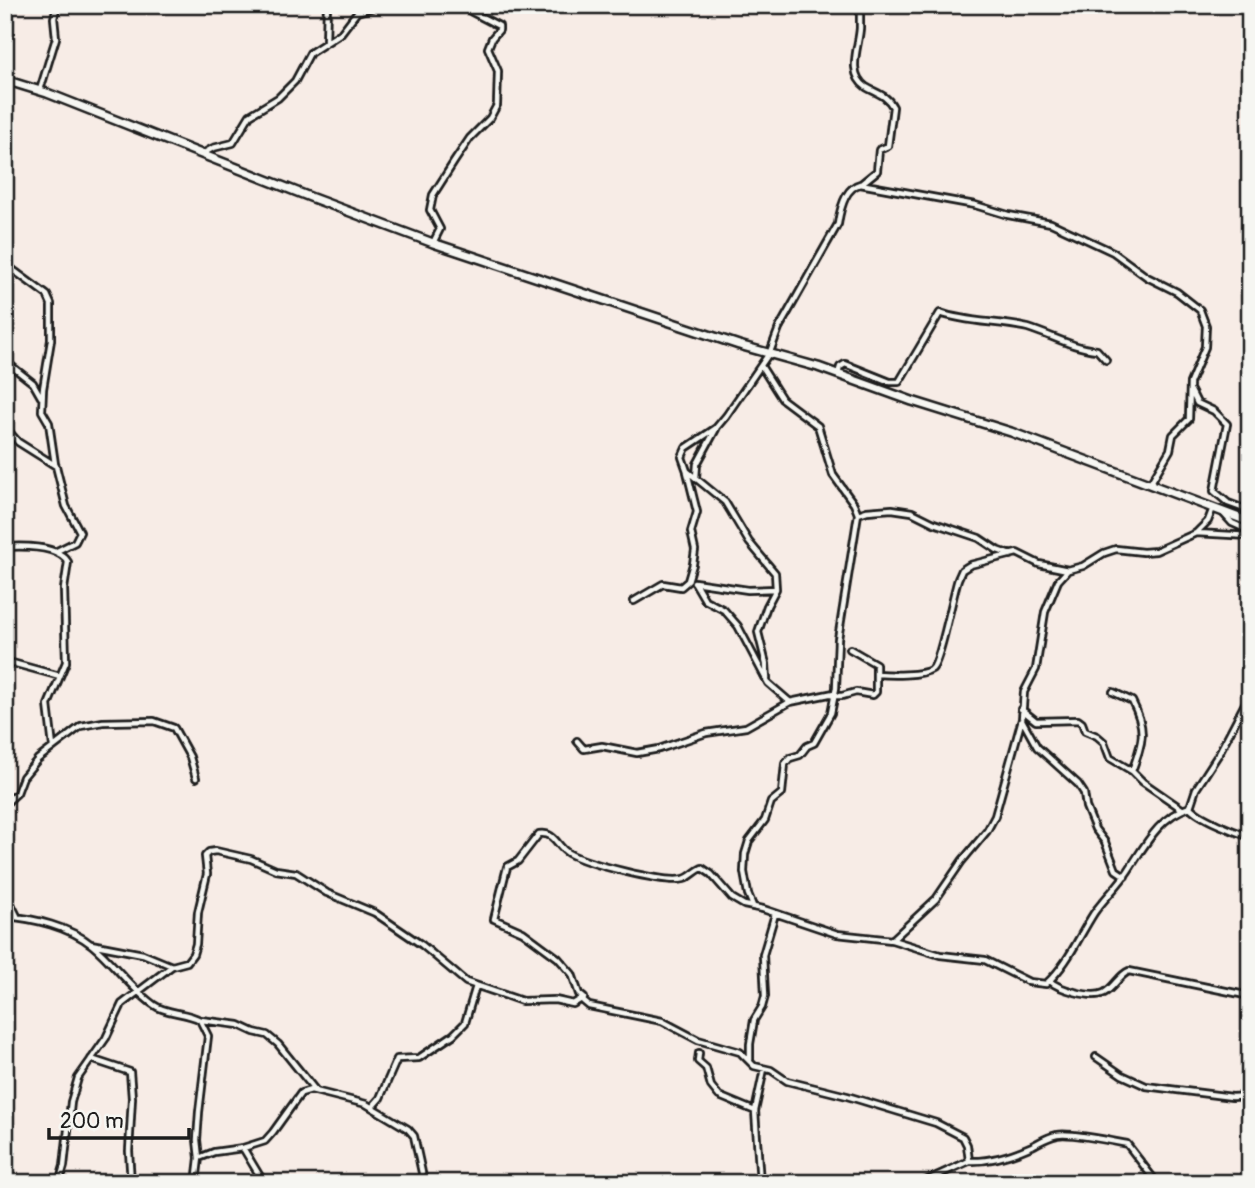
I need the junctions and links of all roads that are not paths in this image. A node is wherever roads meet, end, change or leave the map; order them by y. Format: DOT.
graph roads {
  1 [pos="57,5"];
  2 [pos="327,5"];
  3 [pos="381,5"];
  4 [pos="463,5"];
  5 [pos="860,5"];
  6 [pos="326,42"];
  7 [pos="5,80"];
  8 [pos="40,90"];
  9 [pos="204,153"];
  10 [pos="860,184"];
  11 [pos="433,243"];
  12 [pos="5,264"];
  13 [pos="770,352"];
  14 [pos="1106,360"];
  15 [pos="5,361"];
  16 [pos="761,366"];
  17 [pos="838,374"];
  18 [pos="1190,390"];
  19 [pos="42,398"];
  20 [pos="5,427"];
  21 [pos="716,428"];
  22 [pos="55,464"];
  23 [pos="687,471"];
  24 [pos="696,479"];
  25 [pos="1150,484"];
  26 [pos="1213,508"];
  27 [pos="1250,511"];
  28 [pos="1223,512"];
  29 [pos="858,514"];
  30 [pos="1250,522"];
  31 [pos="1196,533"];
  32 [pos="1250,534"];
  33 [pos="5,547"];
  34 [pos="57,552"];
  35 [pos="1012,555"];
  36 [pos="1068,570"];
  37 [pos="690,576"];
  38 [pos="695,583"];
  39 [pos="776,589"];
  40 [pos="634,601"];
  41 [pos="850,649"];
  42 [pos="5,661"];
  43 [pos="877,674"];
  44 [pos="60,676"];
  45 [pos="767,680"];
  46 [pos="1113,692"];
  47 [pos="834,694"];
  48 [pos="1250,694"];
  49 [pos="790,702"];
  50 [pos="1021,709"];
  51 [pos="1022,719"];
  52 [pos="577,741"];
  53 [pos="53,748"];
  54 [pos="1132,771"];
  55 [pos="196,778"];
  56 [pos="5,804"];
  57 [pos="1190,807"];
  58 [pos="1182,809"];
  59 [pos="1250,837"];
  60 [pos="1125,876"];
  61 [pos="6,898"];
  62 [pos="753,906"];
  63 [pos="775,914"];
  64 [pos="5,916"];
  65 [pos="18,917"];
  66 [pos="892,940"];
  67 [pos="91,944"];
  68 [pos="172,966"];
  69 [pos="1050,981"];
  70 [pos="475,986"];
  71 [pos="139,990"];
  72 [pos="1250,996"];
  73 [pos="584,998"];
  74 [pos="200,1020"];
  75 [pos="699,1053"];
  76 [pos="1096,1057"];
  77 [pos="91,1059"];
  78 [pos="750,1060"];
  79 [pos="764,1069"];
  80 [pos="316,1090"];
  81 [pos="1250,1096"];
  82 [pos="372,1106"];
  83 [pos="755,1111"];
  84 [pos="243,1148"];
  85 [pos="200,1158"];
  86 [pos="969,1161"];
  87 [pos="59,1183"];
  88 [pos="131,1183"];
  89 [pos="196,1183"];
  90 [pos="264,1183"];
  91 [pos="423,1183"];
  92 [pos="760,1183"];
  93 [pos="920,1183"];
  94 [pos="1157,1183"];
  1 -- 8 [label="street"];
  2 -- 6 [label="street"];
  3 -- 6 [label="street"];
  4 -- 11 [label="street"];
  5 -- 10 [label="street"];
  6 -- 9 [label="street"];
  7 -- 8 [label="highway"];
  8 -- 9 [label="highway"];
  9 -- 11 [label="highway"];
  10 -- 13 [label="street"];
  10 -- 18 [label="street"];
  11 -- 13 [label="highway"];
  12 -- 19 [label="street"];
  13 -- 16 [label="street"];
  13 -- 17 [label="highway"];
  14 -- 17 [label="street"];
  15 -- 19 [label="street"];
  16 -- 21 [label="street"];
  16 -- 29 [label="street"];
  17 -- 25 [label="highway"];
  18 -- 25 [label="street"];
  18 -- 27 [label="street"];
  19 -- 22 [label="street"];
  20 -- 22 [label="street"];
  21 -- 23 [label="street"];
  21 -- 24 [label="street"];
  22 -- 34 [label="street"];
  23 -- 24 [label="street"];
  23 -- 37 [label="street"];
  24 -- 39 [label="street"];
  25 -- 26 [label="highway"];
  26 -- 28 [label="highway"];
  26 -- 31 [label="street"];
  28 -- 30 [label="highway"];
  28 -- 32 [label="street"];
  29 -- 35 [label="street"];
  29 -- 47 [label="street"];
  31 -- 32 [label="street"];
  31 -- 36 [label="street"];
  33 -- 34 [label="street"];
  34 -- 44 [label="street"];
  35 -- 36 [label="street"];
  35 -- 43 [label="street"];
  36 -- 50 [label="street"];
  37 -- 38 [label="street"];
  37 -- 40 [label="street"];
  38 -- 39 [label="street"];
  38 -- 45 [label="street"];
  39 -- 45 [label="street"];
  41 -- 43 [label="street"];
  42 -- 44 [label="street"];
  43 -- 47 [label="street"];
  44 -- 53 [label="street"];
  45 -- 49 [label="street"];
  46 -- 54 [label="street"];
  47 -- 49 [label="street"];
  47 -- 62 [label="street"];
  48 -- 57 [label="street"];
  49 -- 52 [label="street"];
  50 -- 51 [label="street"];
  50 -- 54 [label="street"];
  51 -- 60 [label="street"];
  51 -- 66 [label="street"];
  53 -- 55 [label="street"];
  53 -- 56 [label="street"];
  54 -- 58 [label="street"];
  57 -- 58 [label="street"];
  57 -- 59 [label="street"];
  58 -- 60 [label="street"];
  60 -- 69 [label="street"];
  61 -- 65 [label="street"];
  62 -- 63 [label="street"];
  62 -- 73 [label="street"];
  63 -- 66 [label="street"];
  63 -- 78 [label="street"];
  64 -- 65 [label="street"];
  65 -- 67 [label="street"];
  66 -- 69 [label="street"];
  67 -- 68 [label="street"];
  67 -- 71 [label="street"];
  68 -- 70 [label="street"];
  68 -- 71 [label="street"];
  69 -- 72 [label="street"];
  70 -- 73 [label="street"];
  70 -- 82 [label="street"];
  71 -- 74 [label="street"];
  71 -- 77 [label="street"];
  73 -- 78 [label="street"];
  74 -- 80 [label="street"];
  74 -- 85 [label="street"];
  75 -- 83 [label="street"];
  76 -- 81 [label="street"];
  77 -- 87 [label="street"];
  77 -- 88 [label="street"];
  78 -- 79 [label="street"];
  79 -- 83 [label="street"];
  79 -- 86 [label="street"];
  80 -- 82 [label="street"];
  80 -- 84 [label="street"];
  82 -- 91 [label="street"];
  83 -- 92 [label="street"];
  84 -- 85 [label="street"];
  84 -- 90 [label="street"];
  85 -- 89 [label="street"];
  86 -- 93 [label="street"];
  86 -- 94 [label="street"];
}
